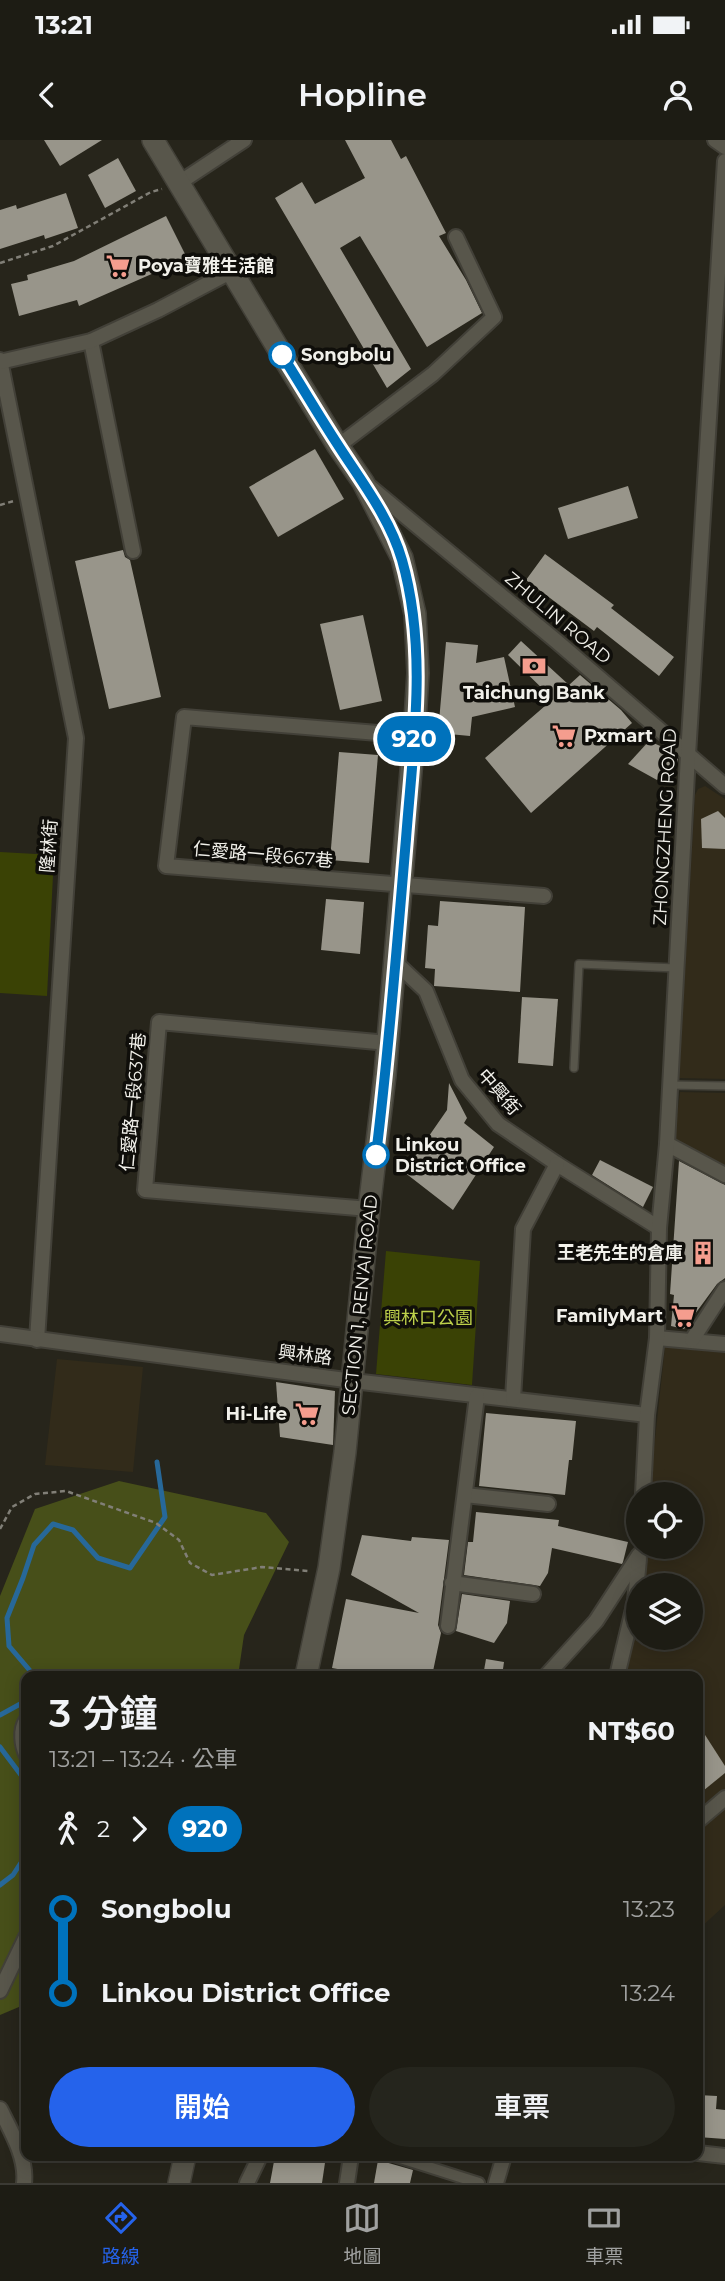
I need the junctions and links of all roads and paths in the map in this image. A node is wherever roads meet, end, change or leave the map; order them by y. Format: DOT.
graph roads {
  1 [pos="153,140"];
  2 [pos="244,140"];
  3 [pos="715,140"];
  4 [pos="725,146"];
  5 [pos="725,161"];
  6 [pos="179,183"];
  7 [pos="456,237"];
  8 [pos="0,263"];
  9 [pos="232,271"];
  10 [pos="91,341"];
  11 [pos="0,361"];
  12 [pos="338,446"];
  13 [pos="363,482"];
  14 [pos="133,551"];
  15 [pos="414,736"];
  16 [pos="688,755"];
  17 [pos="725,786"];
  18 [pos="402,886"];
  19 [pos="544,896"];
  20 [pos="394,961"];
  21 [pos="676,968"];
  22 [pos="388,1043"];
  23 [pos="574,1068"];
  24 [pos="670,1085"];
  25 [pos="725,1086"];
  26 [pos="667,1144"];
  27 [pos="557,1164"];
  28 [pos="725,1175"];
  29 [pos="369,1209"];
  30 [pos="659,1228"];
  31 [pos="725,1289"];
  32 [pos="0,1334"];
  33 [pos="657,1338"];
  34 [pos="37,1340"];
  35 [pos="692,1340"];
  36 [pos="725,1344"];
  37 [pos="353,1381"];
  38 [pos="477,1396"];
  39 [pos="513,1399"];
  40 [pos="647,1415"];
  41 [pos="644,1482"];
  42 [pos="465,1495"];
  43 [pos="548,1504"];
  44 [pos="0,1529"];
  45 [pos="635,1559"];
  46 [pos="639,1559"];
  47 [pos="328,1573"];
  48 [pos="452,1583"];
  49 [pos="533,1594"];
  50 [pos="448,1626"];
  51 [pos="307,1671"];
  52 [pos="551,1671"];
  53 [pos="618,1671"];
  54 [pos="725,1798"];
  55 [pos="703,1817"];
  56 [pos="21,1947"];
  57 [pos="0,1991"];
  58 [pos="0,2109"];
  59 [pos="703,2154"];
  60 [pos="725,2156"];
  61 [pos="21,2157"];
  62 [pos="22,2161"];
  63 [pos="184,2161"];
  64 [pos="258,2161"];
  65 [pos="350,2161"];
  66 [pos="410,2161"];
  67 [pos="503,2161"];
  68 [pos="24,2183"];
  69 [pos="178,2183"];
  70 [pos="247,2183"];
  71 [pos="346,2183"];
  72 [pos="479,2183"];
  73 [pos="496,2183"];
  1 -- 6 [label="main road, SECTION 1, REN'AI ROAD"];
  2 -- 6 [label="street"];
  3 -- 4 [label="street"];
  5 -- 16 [label="street, ZHONGZHENG ROAD"];
  6 -- 8 [label="path"];
  6 -- 9 [label="main road, SECTION 1, REN'AI ROAD"];
  7 -- 12 [label="street"];
  9 -- 10 [label="street"];
  9 -- 12 [label="main road, SECTION 1, REN'AI ROAD"];
  10 -- 11 [label="street"];
  10 -- 14 [label="street"];
  11 -- 34 [label="street, 隆林街"];
  12 -- 13 [label="main road, SECTION 1, REN'AI ROAD"];
  13 -- 15 [label="main road, SECTION 1, REN'AI ROAD"];
  13 -- 16 [label="street, ZHULIN ROAD"];
  15 -- 18 [label="main road, SECTION 1, REN'AI ROAD"];
  15 -- 18 [label="street, 仁愛路一段667巷"];
  16 -- 17 [label="street, ZHULIN ROAD"];
  16 -- 21 [label="street, ZHONGZHENG ROAD"];
  18 -- 19 [label="street"];
  18 -- 20 [label="main road, SECTION 1, REN'AI ROAD"];
  20 -- 22 [label="main road, SECTION 1, REN'AI ROAD"];
  20 -- 27 [label="street, 中興街"];
  21 -- 23 [label="lane"];
  21 -- 24 [label="street, ZHONGZHENG ROAD"];
  22 -- 29 [label="main road, SECTION 1, REN'AI ROAD"];
  22 -- 29 [label="street, 仁愛路一段637巷"];
  24 -- 25 [label="lane"];
  24 -- 26 [label="street, ZHONGZHENG ROAD"];
  26 -- 28 [label="street"];
  26 -- 30 [label="street, ZHONGZHENG ROAD"];
  27 -- 30 [label="street, 中興街"];
  27 -- 39 [label="street"];
  29 -- 37 [label="main road, SECTION 1, REN'AI ROAD"];
  30 -- 33 [label="street, ZHONGZHENG ROAD"];
  31 -- 35 [label="street"];
  32 -- 34 [label="street, 興林路"];
  33 -- 35 [label="street"];
  33 -- 40 [label="street, ZHONGZHENG ROAD"];
  34 -- 37 [label="street, 興林路"];
  35 -- 36 [label="street"];
  37 -- 38 [label="street, 興林路"];
  37 -- 47 [label="main road, SECTION 1, REN'AI ROAD"];
  38 -- 39 [label="street, 興林路"];
  38 -- 42 [label="street"];
  39 -- 40 [label="street, 興林路"];
  40 -- 41 [label="street, ZHONGZHENG ROAD"];
  42 -- 43 [label="street"];
  42 -- 48 [label="street"];
  44 -- 47 [label="path"];
  45 -- 52 [label="street"];
  46 -- 53 [label="street"];
  47 -- 51 [label="main road, SECTION 1, REN'AI ROAD"];
  48 -- 49 [label="street"];
  48 -- 50 [label="street"];
  54 -- 55 [label="street"];
  56 -- 57 [label="street"];
  58 -- 61 [label="street"];
  59 -- 60 [label="street"];
  62 -- 68 [label="street"];
  63 -- 69 [label="main road"];
  64 -- 70 [label="street"];
  65 -- 71 [label="street"];
  66 -- 72 [label="street"];
  67 -- 73 [label="street"];
}
